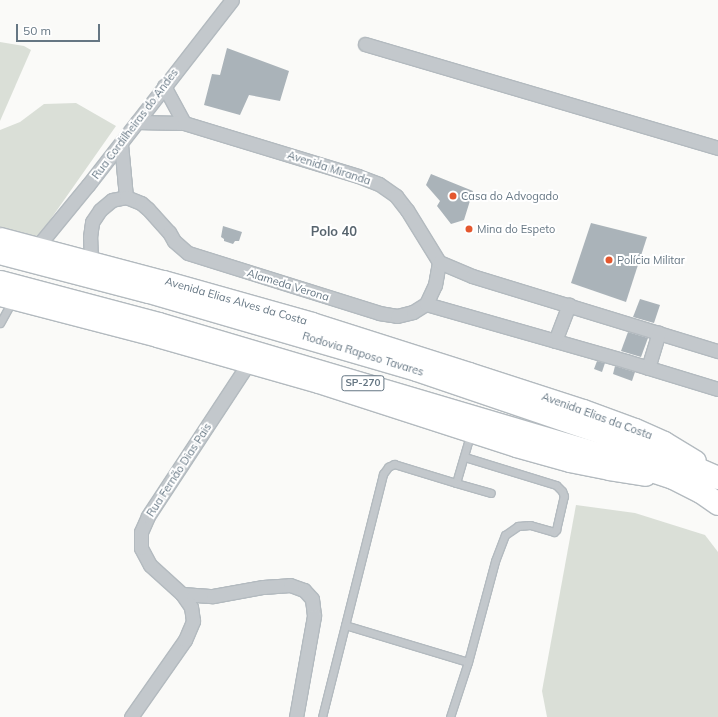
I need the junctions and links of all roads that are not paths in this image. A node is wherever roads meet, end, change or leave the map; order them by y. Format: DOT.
graph roads {
  1 [pos="232,0"];
  2 [pos="365,44"];
  3 [pos="164,86"];
  4 [pos="137,122"];
  5 [pos="184,123"];
  6 [pos="121,144"];
  7 [pos="718,148"];
  8 [pos="126,197"];
  9 [pos="0,237"];
  10 [pos="37,247"];
  11 [pos="0,253"];
  12 [pos="91,262"];
  13 [pos="439,262"];
  14 [pos="0,282"];
  15 [pos="6,298"];
  16 [pos="426,304"];
  17 [pos="569,305"];
  18 [pos="0,324"];
  19 [pos="659,333"];
  20 [pos="555,341"];
  21 [pos="718,351"];
  22 [pos="248,364"];
  23 [pos="648,368"];
  24 [pos="469,372"];
  25 [pos="718,389"];
  26 [pos="472,432"];
  27 [pos="465,457"];
  28 [pos="718,477"];
  29 [pos="673,478"];
  30 [pos="456,483"];
  31 [pos="491,493"];
  32 [pos="718,504"];
  33 [pos="182,594"];
  34 [pos="345,625"];
  35 [pos="468,662"];
  36 [pos="131,717"];
  37 [pos="296,717"];
  38 [pos="322,717"];
  39 [pos="450,717"];
  1 -- 3 [label="street, Rua Cordilheiras do Andes"];
  2 -- 7 [label="street"];
  3 -- 4 [label="street, Rua Cordilheiras do Andes"];
  3 -- 5 [label="street"];
  4 -- 5 [label="street, Avenida Miranda"];
  4 -- 6 [label="street, Rua Cordilheiras do Andes"];
  5 -- 13 [label="street, Avenida Miranda"];
  6 -- 8 [label="street"];
  6 -- 10 [label="street, Rua Cordilheiras do Andes"];
  8 -- 12 [label="street"];
  8 -- 16 [label="street, Alameda Verona"];
  9 -- 10 [label="main road, Avenida Elias Alves da Costa"];
  10 -- 12 [label="main road, Avenida Elias Alves da Costa"];
  11 -- 28 [label="highway, Rodovia Raposo Tavares / SP-270"];
  12 -- 24 [label="main road, Avenida Elias Alves da Costa"];
  13 -- 16 [label="street"];
  13 -- 17 [label="street"];
  14 -- 29 [label="highway, SP-270"];
  15 -- 18 [label="lane"];
  15 -- 22 [label="main road"];
  16 -- 20 [label="street"];
  17 -- 19 [label="street"];
  17 -- 20 [label="street"];
  19 -- 21 [label="street"];
  19 -- 23 [label="street"];
  20 -- 23 [label="street"];
  22 -- 26 [label="main road"];
  22 -- 33 [label="street, Rua Fernão Dias Pais"];
  23 -- 25 [label="street"];
  24 -- 28 [label="main road, Avenida Elias da Costa"];
  26 -- 27 [label="lane"];
  26 -- 29 [label="main road"];
  27 -- 30 [label="lane"];
  27 -- 35 [label="lane"];
  29 -- 32 [label="highway, SP-270"];
  30 -- 31 [label="lane"];
  30 -- 34 [label="lane"];
  33 -- 36 [label="street, Rua Fernão Dias Pais"];
  33 -- 37 [label="street"];
  34 -- 35 [label="lane"];
  34 -- 38 [label="lane"];
  35 -- 39 [label="lane"];
}
